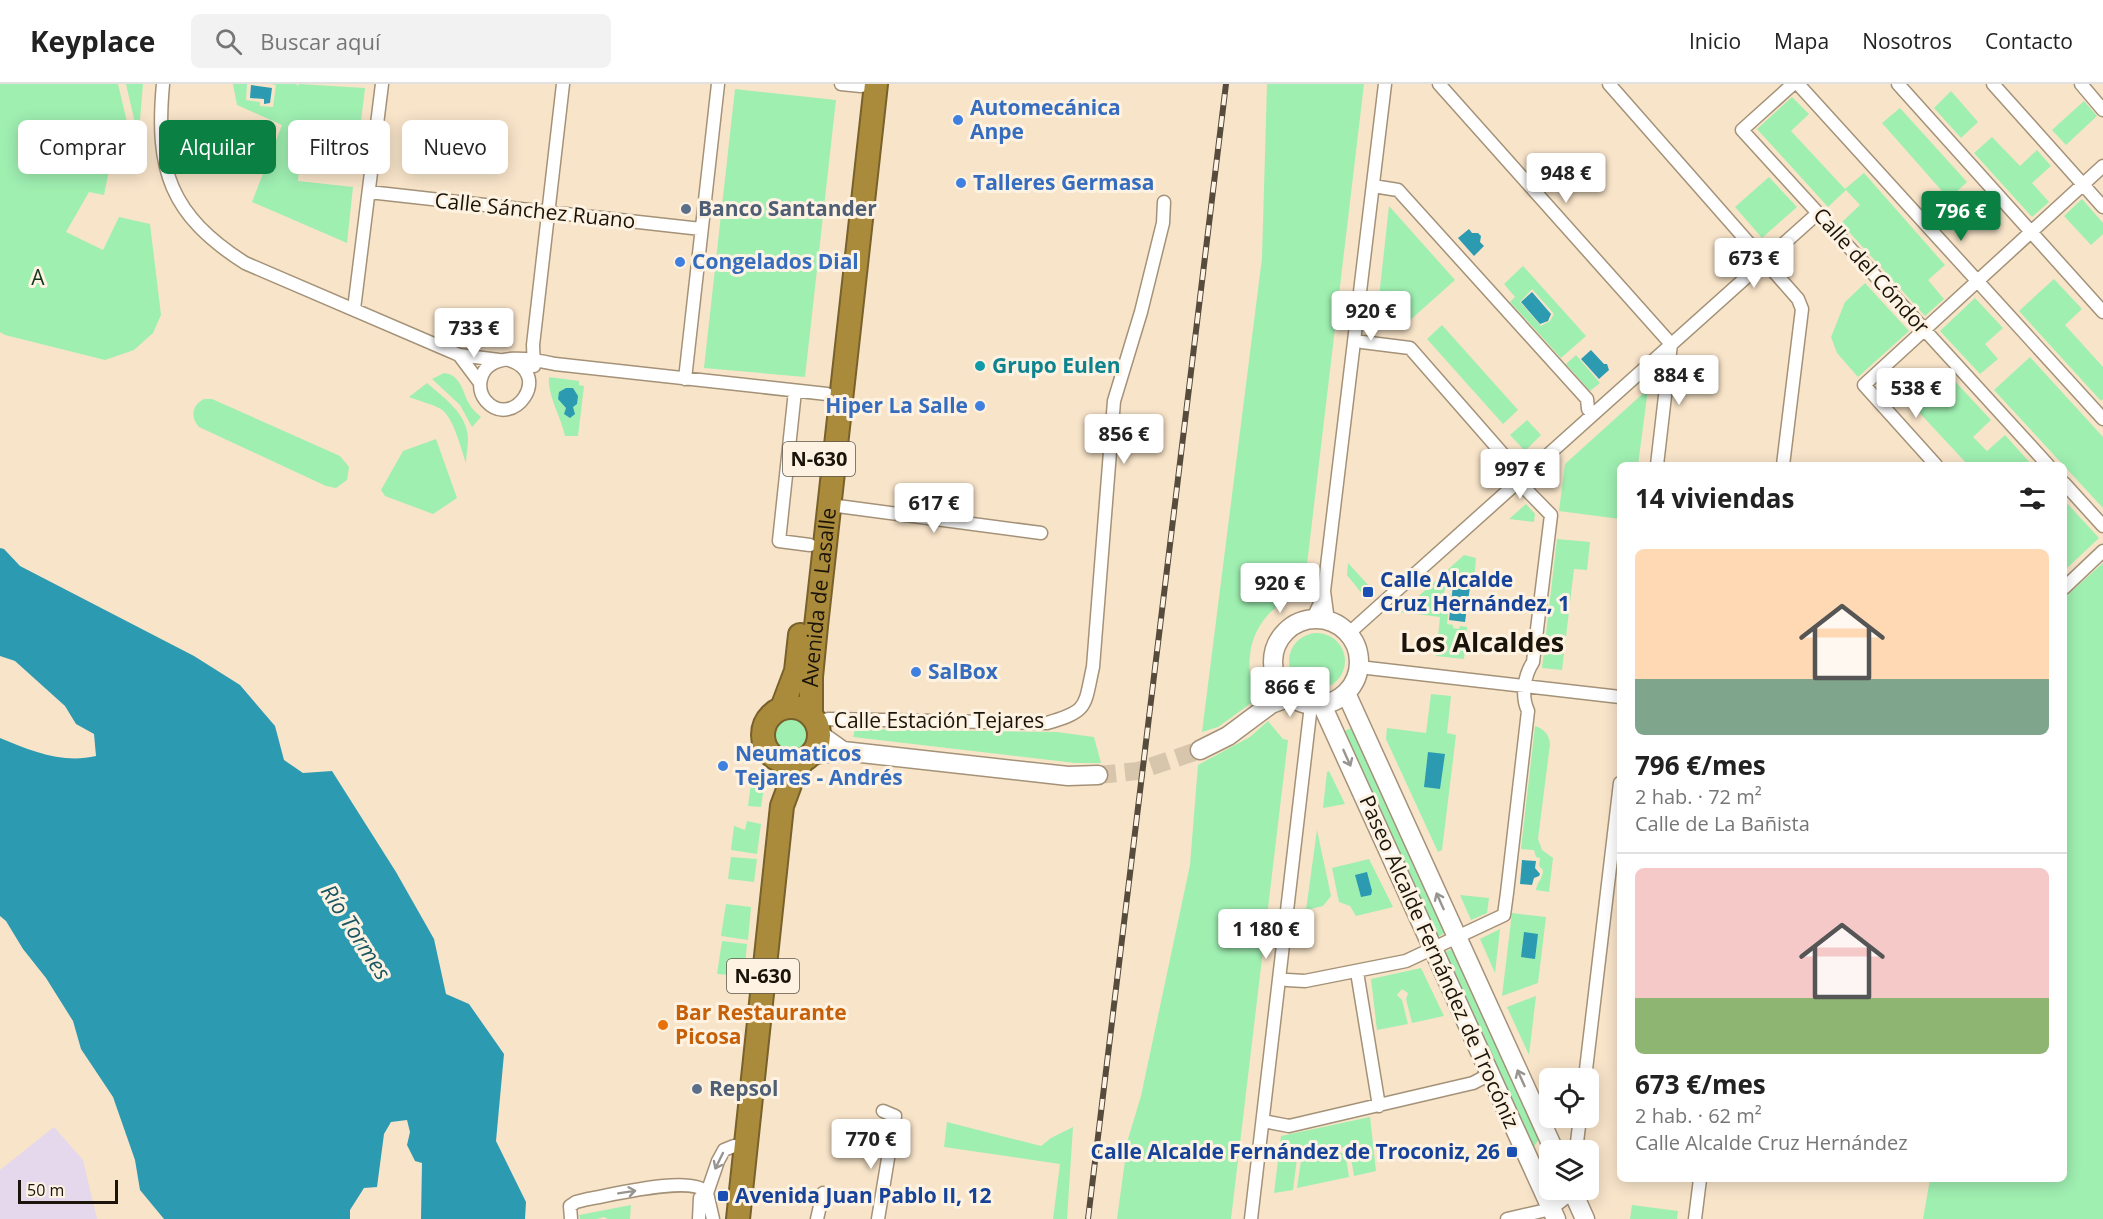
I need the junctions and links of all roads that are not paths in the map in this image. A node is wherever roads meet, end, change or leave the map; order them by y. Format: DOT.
graph roads {
  1 [pos="164,84"];
  2 [pos="382,84"];
  3 [pos="563,84"];
  4 [pos="718,84"];
  5 [pos="1385,84"];
  6 [pos="1439,84"];
  7 [pos="1609,84"];
  8 [pos="1793,84"];
  9 [pos="1798,84"];
  10 [pos="1898,84"];
  11 [pos="1993,84"];
  12 [pos="860,85"];
  13 [pos="2088,86"];
  14 [pos="2103,110"];
  15 [pos="2103,166"];
  16 [pos="2083,185"];
  17 [pos="1372,186"];
  18 [pos="369,192"];
  19 [pos="1164,202"];
  20 [pos="2103,207"];
  21 [pos="548,213"];
  22 [pos="1818,213"];
  23 [pos="701,229"];
  24 [pos="2032,232"];
  25 [pos="1764,260"];
  26 [pos="1977,282"];
  27 [pos="354,309"];
  28 [pos="2103,312"];
  29 [pos="1924,329"];
  30 [pos="1362,342"];
  31 [pos="1671,344"];
  32 [pos="459,355"];
  33 [pos="533,359"];
  34 [pos="503,360"];
  35 [pos="555,364"];
  36 [pos="685,378"];
  37 [pos="480,383"];
  38 [pos="531,383"];
  39 [pos="795,391"];
  40 [pos="827,394"];
  41 [pos="1593,414"];
  42 [pos="2103,419"];
  43 [pos="1657,462"];
  44 [pos="1783,462"];
  45 [pos="1933,462"];
  46 [pos="2045,462"];
  47 [pos="1518,482"];
  48 [pos="2067,486"];
  49 [pos="830,505"];
  50 [pos="2103,526"];
  51 [pos="1041,532"];
  52 [pos="810,545"];
  53 [pos="2103,551"];
  54 [pos="2067,585"];
  55 [pos="1320,621"];
  56 [pos="1348,634"];
  57 [pos="1359,667"];
  58 [pos="1526,686"];
  59 [pos="1285,691"];
  60 [pos="1346,693"];
  61 [pos="1617,697"];
  62 [pos="1317,705"];
  63 [pos="782,708"];
  64 [pos="816,724"];
  65 [pos="1200,750"];
  66 [pos="843,751"];
  67 [pos="769,752"];
  68 [pos="807,758"];
  69 [pos="1098,775"];
  70 [pos="783,806"];
  71 [pos="1617,808"];
  72 [pos="1457,937"];
  73 [pos="1433,950"];
  74 [pos="1357,972"];
  75 [pos="1287,980"];
  76 [pos="1585,1068"];
  77 [pos="1490,1074"];
  78 [pos="1379,1106"];
  79 [pos="883,1110"];
  80 [pos="1263,1121"];
  81 [pos="1550,1140"];
  82 [pos="745,1147"];
  83 [pos="1700,1182"];
  84 [pos="823,1193"];
  85 [pos="704,1196"];
  86 [pos="1564,1200"];
  87 [pos="1576,1200"];
  88 [pos="1554,1214"];
  89 [pos="571,1219"];
  90 [pos="699,1219"];
  91 [pos="713,1219"];
  92 [pos="738,1219"];
  93 [pos="817,1219"];
  94 [pos="878,1219"];
  95 [pos="1251,1219"];
  96 [pos="1507,1219"];
  97 [pos="1585,1219"];
  98 [pos="1695,1219"];
  1 -- 27 [label="street"];
  2 -- 18 [label="street"];
  3 -- 21 [label="street"];
  4 -- 23 [label="street"];
  5 -- 17 [label="street"];
  6 -- 31 [label="street"];
  7 -- 25 [label="street"];
  8 -- 22 [label="street, Calle del Cóndor"];
  9 -- 26 [label="street"];
  10 -- 24 [label="street"];
  11 -- 16 [label="street"];
  12 -- 40 [label="highway, Avenida de Lasalle / N-630"];
  12 -- 49 [label="highway, Avenida de Lasalle / N-630"];
  13 -- 14 [label="street"];
  15 -- 16 [label="street"];
  16 -- 20 [label="street"];
  16 -- 24 [label="street"];
  17 -- 41 [label="street"];
  17 -- 55 [label="street"];
  18 -- 21 [label="street, Calle Sánchez Ruano"];
  18 -- 27 [label="street"];
  19 -- 64 [label="street, Calle Estación Tejares"];
  21 -- 23 [label="street, Calle Sánchez Ruano"];
  21 -- 33 [label="street"];
  22 -- 25 [label="street"];
  22 -- 29 [label="street, Calle del Cóndor"];
  23 -- 36 [label="street"];
  24 -- 26 [label="street"];
  24 -- 28 [label="street"];
  25 -- 31 [label="street"];
  25 -- 44 [label="street"];
  26 -- 29 [label="street"];
  26 -- 42 [label="street"];
  27 -- 32 [label="street"];
  29 -- 45 [label="street"];
  29 -- 46 [label="street, Calle del Cóndor"];
  30 -- 47 [label="street"];
  31 -- 41 [label="street"];
  31 -- 43 [label="street"];
  32 -- 34 [label="street"];
  32 -- 37 [label="street"];
  33 -- 34 [label="street"];
  33 -- 35 [label="street"];
  33 -- 38 [label="street"];
  34 -- 37 [label="street"];
  34 -- 38 [label="street"];
  35 -- 36 [label="street"];
  35 -- 38 [label="street"];
  36 -- 39 [label="street"];
  37 -- 38 [label="street"];
  39 -- 40 [label="street"];
  39 -- 52 [label="street, Avenida de Lasalle"];
  40 -- 52 [label="highway, Avenida de Lasalle / N-630"];
  41 -- 47 [label="street"];
  47 -- 56 [label="street"];
  47 -- 58 [label="street"];
  48 -- 50 [label="street"];
  49 -- 51 [label="street"];
  49 -- 64 [label="highway, Avenida de Lasalle / N-630"];
  52 -- 63 [label="highway, Avenida de Lasalle / N-630"];
  53 -- 54 [label="street"];
  55 -- 56 [label="main road"];
  55 -- 59 [label="main road"];
  56 -- 57 [label="main road"];
  57 -- 58 [label="street"];
  57 -- 60 [label="main road"];
  58 -- 61 [label="street"];
  58 -- 72 [label="street"];
  59 -- 62 [label="main road"];
  59 -- 65 [label="main road"];
  60 -- 62 [label="main road"];
  72 -- 60 [label="main road, Paseo Alcalde Fernández de Trocóniz, one-way"];
  62 -- 73 [label="main road, Paseo Alcalde Fernández de Trocóniz, one-way"];
  62 -- 80 [label="street"];
  63 -- 64 [label="highway"];
  63 -- 67 [label="highway, N-630"];
  64 -- 66 [label="main road"];
  64 -- 68 [label="highway, N-630"];
  66 -- 68 [label="main road"];
  66 -- 69 [label="main road"];
  67 -- 68 [label="highway"];
  67 -- 70 [label="highway, N-630"];
  68 -- 70 [label="highway, N-630"];
  70 -- 82 [label="highway, N-630"];
  71 -- 76 [label="street"];
  72 -- 73 [label="street"];
  81 -- 72 [label="main road, Paseo Alcalde Fernández de Trocóniz, one-way"];
  73 -- 74 [label="street"];
  73 -- 77 [label="main road, Paseo Alcalde Fernández de Trocóniz"];
  74 -- 75 [label="street"];
  74 -- 78 [label="street"];
  77 -- 78 [label="street"];
  77 -- 88 [label="main road, Paseo Alcalde Fernández de Trocóniz"];
  78 -- 80 [label="street"];
  79 -- 94 [label="street"];
  80 -- 95 [label="street"];
  82 -- 85 [label="street, one-way"];
  82 -- 92 [label="highway, N-630"];
  83 -- 98 [label="street"];
  84 -- 93 [label="street"];
  89 -- 85 [label="street, one-way"];
  85 -- 90 [label="street"];
  85 -- 91 [label="street"];
  86 -- 88 [label="street"];
  87 -- 97 [label="main road"];
  88 -- 96 [label="street"];
}
